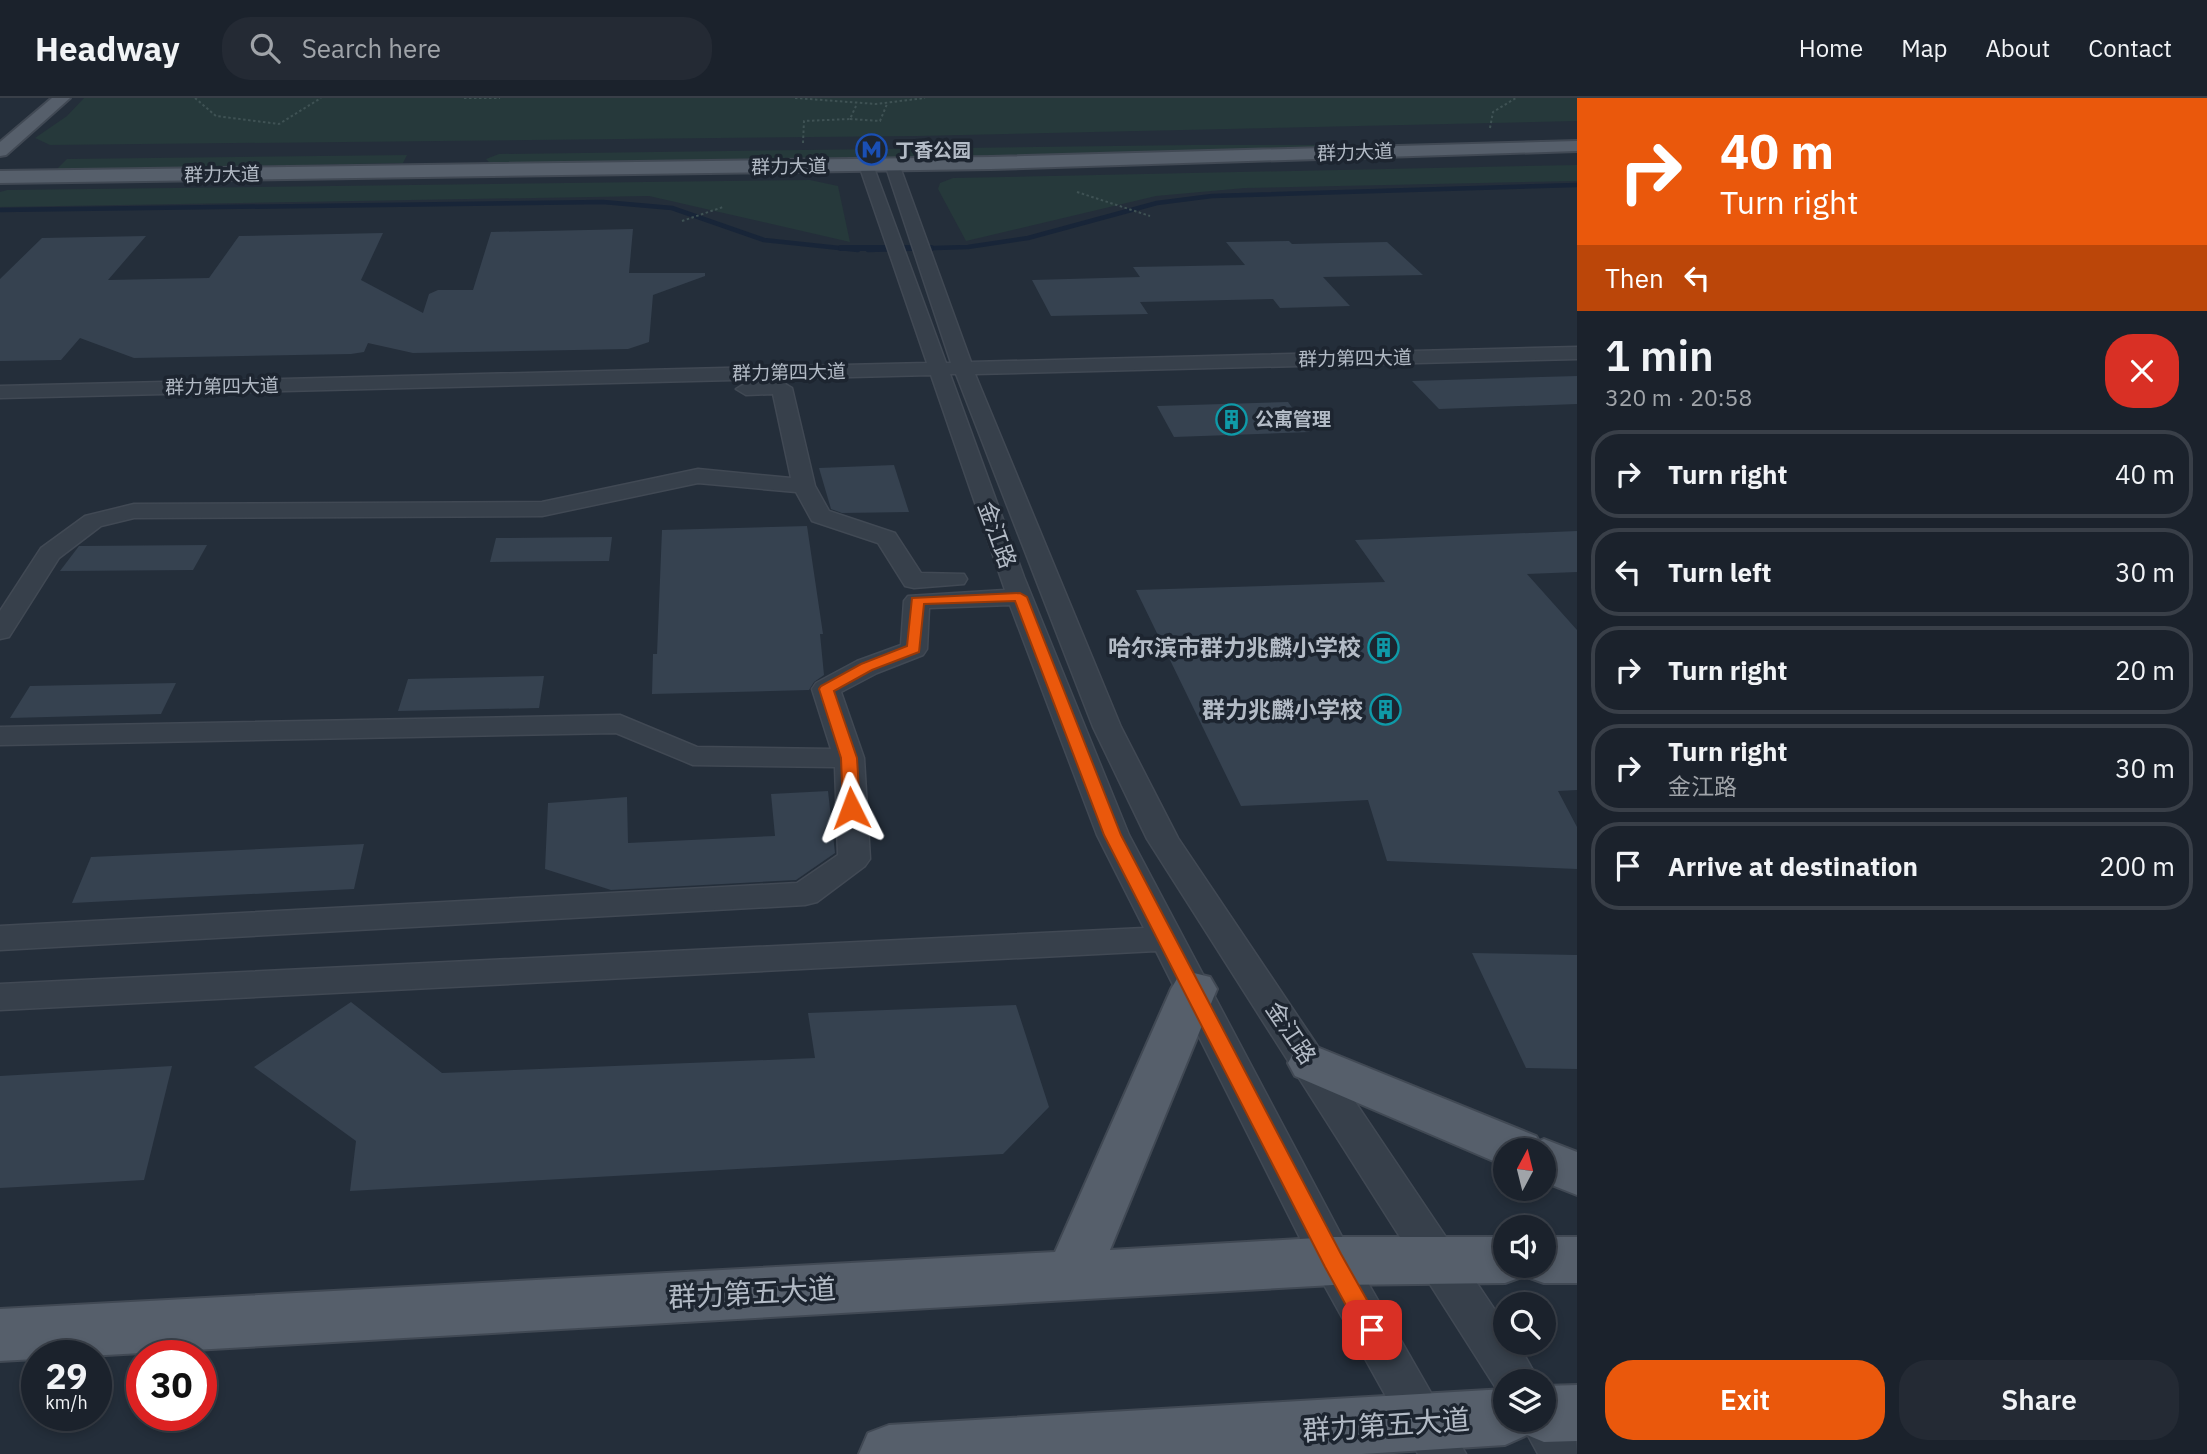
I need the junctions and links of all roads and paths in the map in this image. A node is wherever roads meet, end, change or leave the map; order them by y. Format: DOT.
graph roads {
  1 [pos="62,98"];
  2 [pos="195,98"];
  3 [pos="321,98"];
  4 [pos="464,98"];
  5 [pos="500,98"];
  6 [pos="795,98"];
  7 [pos="925,98"];
  8 [pos="1516,98"];
  9 [pos="888,104"];
  10 [pos="856,106"];
  11 [pos="850,119"];
  12 [pos="1490,128"];
  13 [pos="1078,142"];
  14 [pos="803,143"];
  15 [pos="1573,146"];
  16 [pos="0,153"];
  17 [pos="28,155"];
  18 [pos="892,164"];
  19 [pos="866,165"];
  20 [pos="0,177"];
  21 [pos="1077,192"];
  22 [pos="723,207"];
  23 [pos="1150,216"];
  24 [pos="682,222"];
  25 [pos="911,254"];
  26 [pos="1577,353"];
  27 [pos="950,368"];
  28 [pos="0,392"];
  29 [pos="0,415"];
  30 [pos="804,486"];
  31 [pos="1016,587"];
  32 [pos="0,631"];
  33 [pos="0,736"];
  34 [pos="849,758"];
  35 [pos="0,938"];
  36 [pos="1167,939"];
  37 [pos="1194,989"];
  38 [pos="0,997"];
  39 [pos="1311,1063"];
  40 [pos="1493,1139"];
  41 [pos="1556,1165"];
  42 [pos="1577,1174"];
  43 [pos="1438,1259"];
  44 [pos="1493,1260"];
  45 [pos="1556,1260"];
  46 [pos="1577,1260"];
  47 [pos="1333,1261"];
  48 [pos="1072,1275"];
  49 [pos="0,1335"];
  50 [pos="1509,1369"];
  51 [pos="1577,1413"];
  52 [pos="1556,1415"];
  53 [pos="1493,1421"];
  54 [pos="1552,1432"];
  55 [pos="1434,1439"];
  56 [pos="1038,1450"];
  57 [pos="889,1454"];
  58 [pos="1564,1454"];
  1 -- 16 [label="main road"];
  2 -- 3 [label="path"];
  4 -- 5 [label="path"];
  6 -- 10 [label="path"];
  7 -- 9 [label="path"];
  8 -- 12 [label="path"];
  9 -- 10 [label="path"];
  9 -- 11 [label="path"];
  10 -- 11 [label="path"];
  11 -- 14 [label="path"];
  13 -- 15 [label="main road, 群力大道"];
  15 -- 18 [label="main road, 群力大道"];
  16 -- 17 [label="main road"];
  18 -- 19 [label="main road, 群力大道"];
  18 -- 25 [label="street, 金江路"];
  19 -- 20 [label="main road, 群力大道"];
  19 -- 25 [label="street, 金江路"];
  21 -- 23 [label="path"];
  22 -- 24 [label="path"];
  25 -- 27 [label="street, 金江路"];
  26 -- 27 [label="street, 群力第四大道"];
  27 -- 28 [label="street, 群力第四大道"];
  27 -- 31 [label="street, 金江路"];
  27 -- 39 [label="street, 金江路"];
  29 -- 30 [label="street"];
  30 -- 31 [label="street"];
  30 -- 32 [label="street"];
  31 -- 34 [label="street"];
  31 -- 36 [label="street, 金江路"];
  33 -- 34 [label="street"];
  34 -- 35 [label="street"];
  36 -- 37 [label="street, 金江路"];
  36 -- 38 [label="street"];
  37 -- 47 [label="street, 金江路"];
  37 -- 48 [label="main road"];
  39 -- 40 [label="main road"];
  39 -- 43 [label="street, 金江路"];
  41 -- 42 [label="main road"];
  43 -- 44 [label="main road, 群力第五大道"];
  43 -- 47 [label="main road, 群力第五大道"];
  43 -- 50 [label="street, 金江路"];
  45 -- 46 [label="main road"];
  47 -- 48 [label="main road, 群力第五大道"];
  47 -- 55 [label="street, 金江路"];
  48 -- 49 [label="main road, 群力第五大道"];
  51 -- 52 [label="main road"];
  53 -- 55 [label="main road, 群力第五大道"];
  54 -- 58 [label="street"];
  55 -- 56 [label="main road, 群力第五大道"];
  56 -- 57 [label="main road, 群力第五大道"];
}
